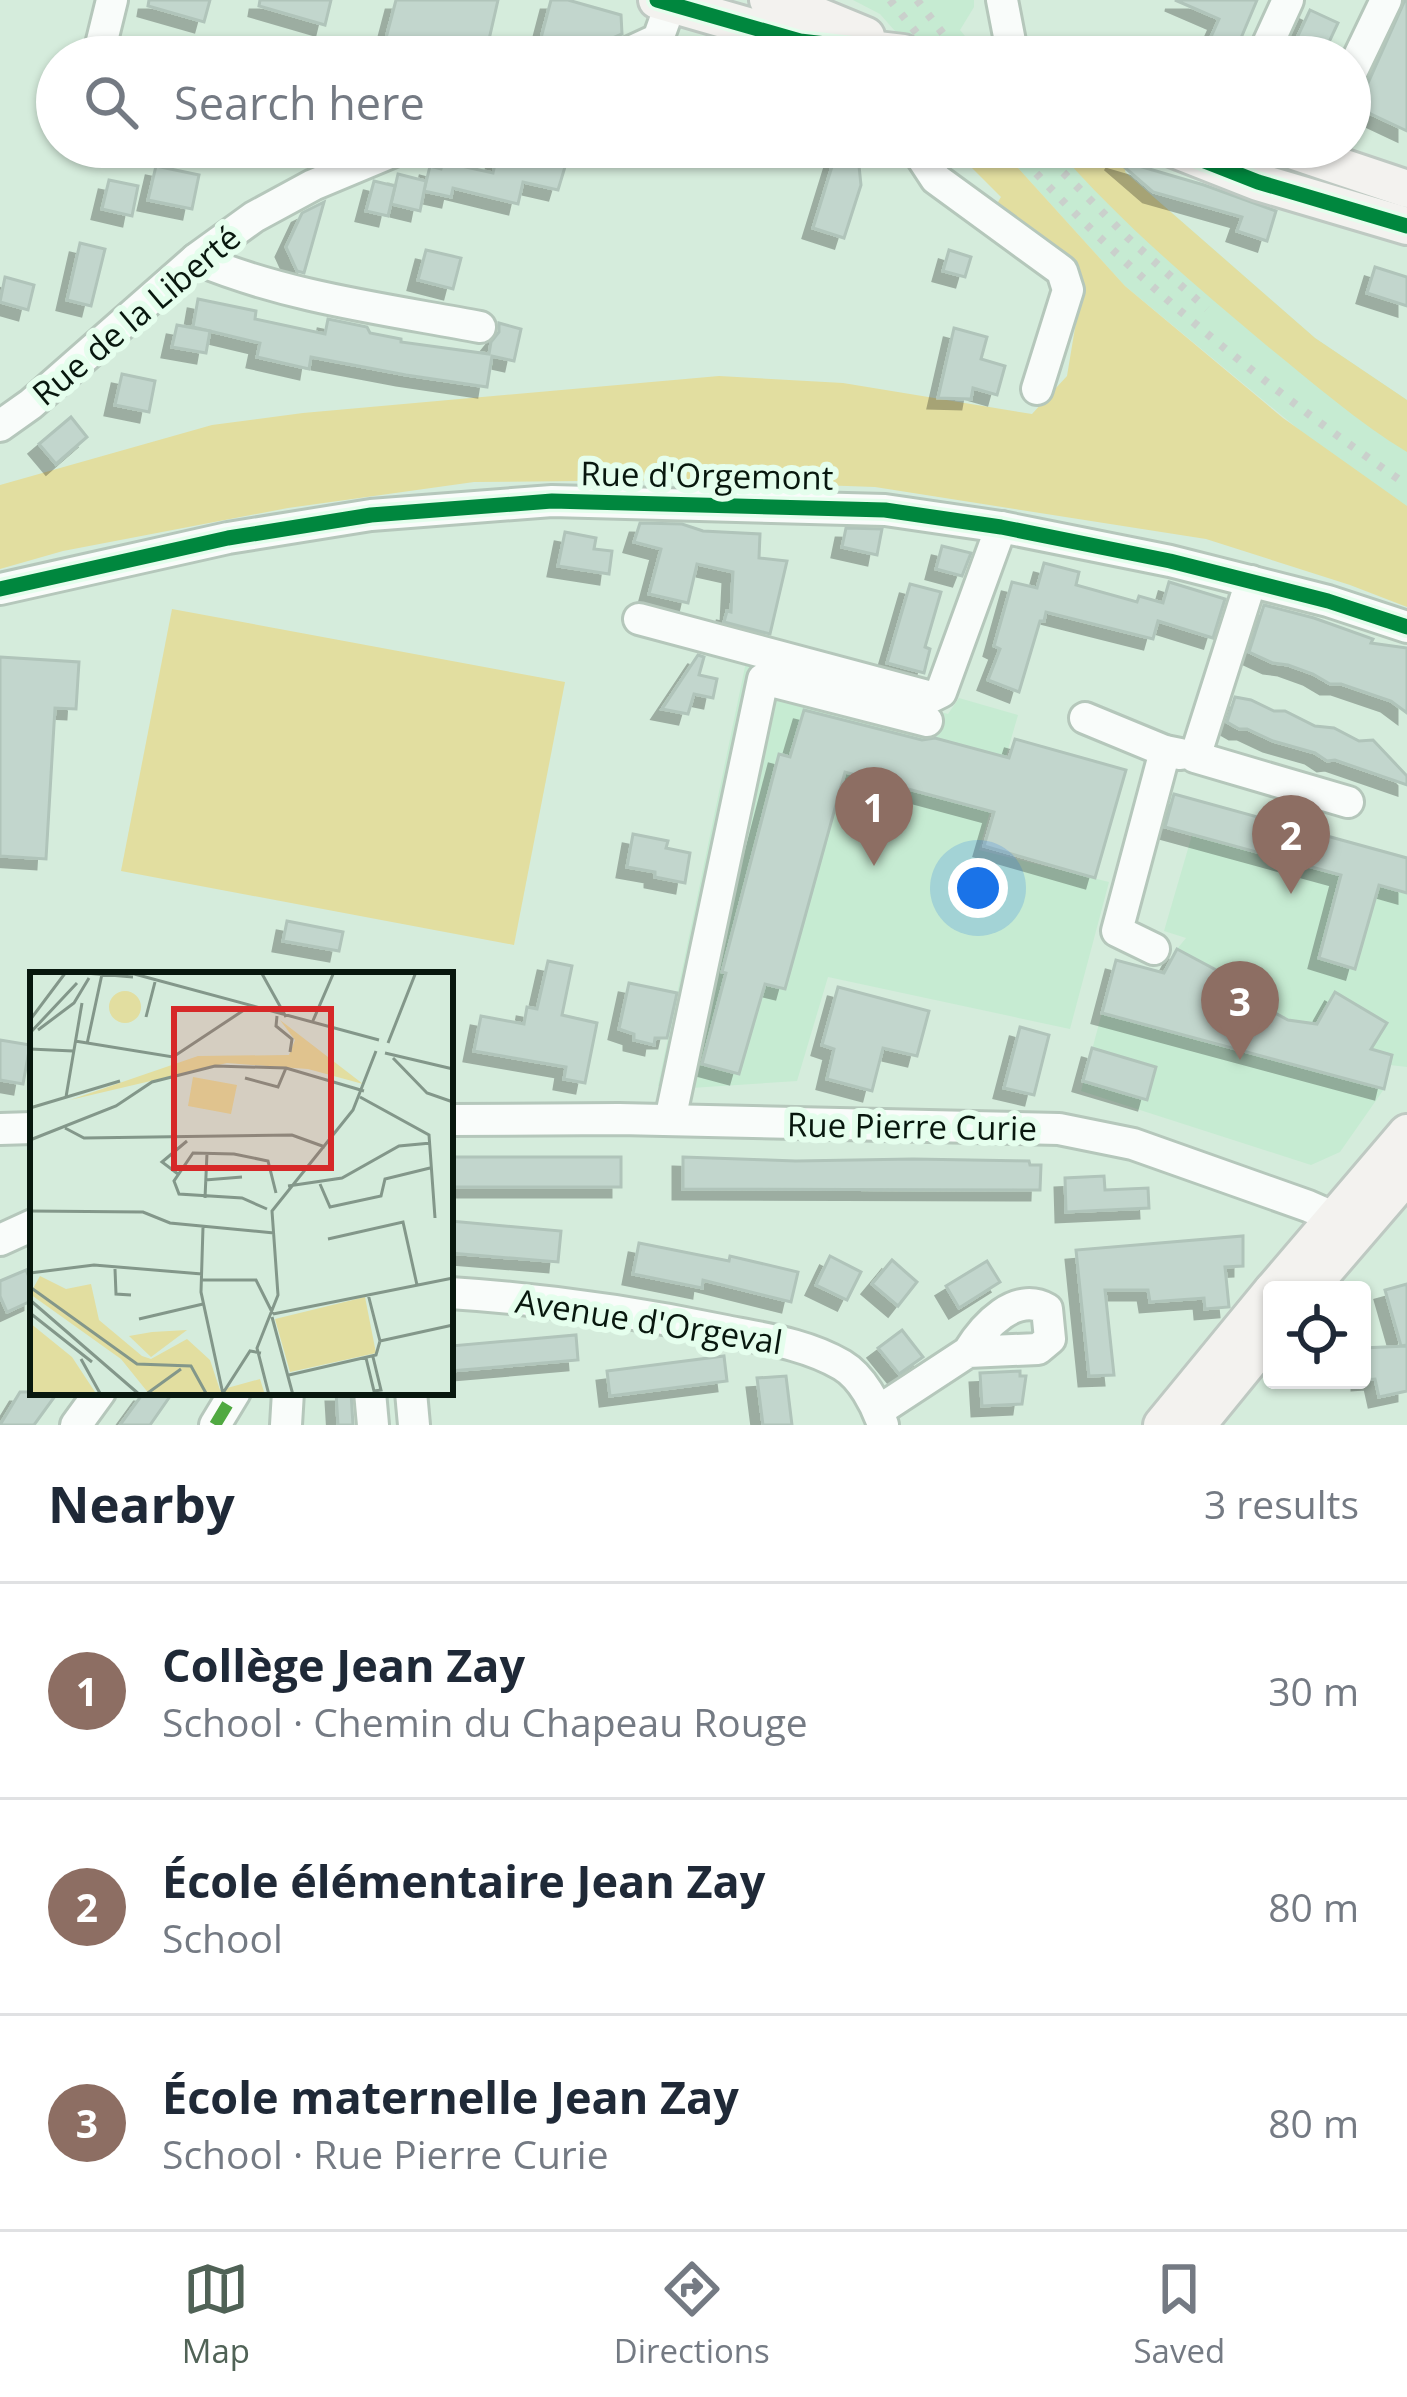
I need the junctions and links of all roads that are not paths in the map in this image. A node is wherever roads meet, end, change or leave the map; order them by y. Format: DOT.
graph roads {
  1 [pos="112,0"];
  2 [pos="768,0"];
  3 [pos="1001,0"];
  4 [pos="1288,0"];
  5 [pos="1386,0"];
  6 [pos="666,1"];
  7 [pos="103,36"];
  8 [pos="659,36"];
  9 [pos="783,36"];
  10 [pos="865,36"];
  11 [pos="1008,36"];
  12 [pos="1272,36"];
  13 [pos="1369,36"];
  14 [pos="354,168"];
  15 [pos="928,168"];
  16 [pos="1223,168"];
  17 [pos="1278,168"];
  18 [pos="1350,168"];
  19 [pos="1368,168"];
  20 [pos="1407,178"];
  21 [pos="1407,189"];
  22 [pos="1407,205"];
  23 [pos="1407,226"];
  24 [pos="196,259"];
  25 [pos="480,327"];
  26 [pos="1037,389"];
  27 [pos="0,426"];
  28 [pos="1001,527"];
  29 [pos="1251,581"];
  30 [pos="0,590"];
  31 [pos="639,619"];
  32 [pos="1407,627"];
  33 [pos="1085,718"];
  34 [pos="927,721"];
  35 [pos="1180,754"];
  36 [pos="1348,802"];
  37 [pos="1154,949"];
  38 [pos="453,1120"];
  39 [pos="670,1120"];
  40 [pos="30,1128"];
  41 [pos="0,1129"];
  42 [pos="1407,1133"];
  43 [pos="1407,1175"];
  44 [pos="1343,1226"];
  45 [pos="30,1227"];
  46 [pos="0,1240"];
  47 [pos="1282,1281"];
  48 [pos="1313,1281"];
  49 [pos="453,1293"];
  50 [pos="1263,1301"];
  51 [pos="1263,1344"];
  52 [pos="968,1352"];
  53 [pos="98,1395"];
  54 [pos="234,1395"];
  55 [pos="288,1395"];
  56 [pos="370,1395"];
  57 [pos="411,1395"];
  58 [pos="881,1418"];
  59 [pos="76,1425"];
  60 [pos="215,1425"];
  61 [pos="286,1425"];
  62 [pos="373,1425"];
  63 [pos="414,1425"];
  64 [pos="1162,1425"];
  65 [pos="1197,1425"];
  1 -- 7 [label="street"];
  2 -- 10 [label="main road"];
  3 -- 11 [label="street"];
  4 -- 12 [label="street"];
  5 -- 13 [label="street"];
  6 -- 8 [label="street"];
  6 -- 9 [label="main road"];
  14 -- 24 [label="street, Rue de la Liberté"];
  15 -- 26 [label="street"];
  16 -- 23 [label="main road"];
  17 -- 22 [label="main road"];
  18 -- 21 [label="main road"];
  19 -- 20 [label="main road"];
  24 -- 25 [label="street"];
  24 -- 27 [label="street, Rue de la Liberté"];
  28 -- 29 [label="street, Rue d'Orgemont"];
  28 -- 30 [label="street, Rue d'Orgemont"];
  28 -- 31 [label="street"];
  29 -- 32 [label="street, Rue d'Orgemont"];
  29 -- 35 [label="street"];
  33 -- 35 [label="street"];
  34 -- 39 [label="street"];
  35 -- 36 [label="street"];
  35 -- 37 [label="street"];
  38 -- 39 [label="street, Rue Pierre Curie"];
  39 -- 44 [label="street, Rue Pierre Curie"];
  40 -- 41 [label="street"];
  42 -- 44 [label="main road"];
  43 -- 44 [label="main road"];
  44 -- 47 [label="main road"];
  44 -- 48 [label="main road"];
  45 -- 46 [label="street"];
  49 -- 58 [label="street, Avenue d'Orgeval"];
  50 -- 64 [label="main road"];
  51 -- 65 [label="main road"];
  52 -- 52 [label="street"];
  52 -- 58 [label="street"];
  53 -- 59 [label="street"];
  54 -- 60 [label="street"];
  55 -- 61 [label="street"];
  56 -- 62 [label="street"];
  57 -- 63 [label="street"];
}
